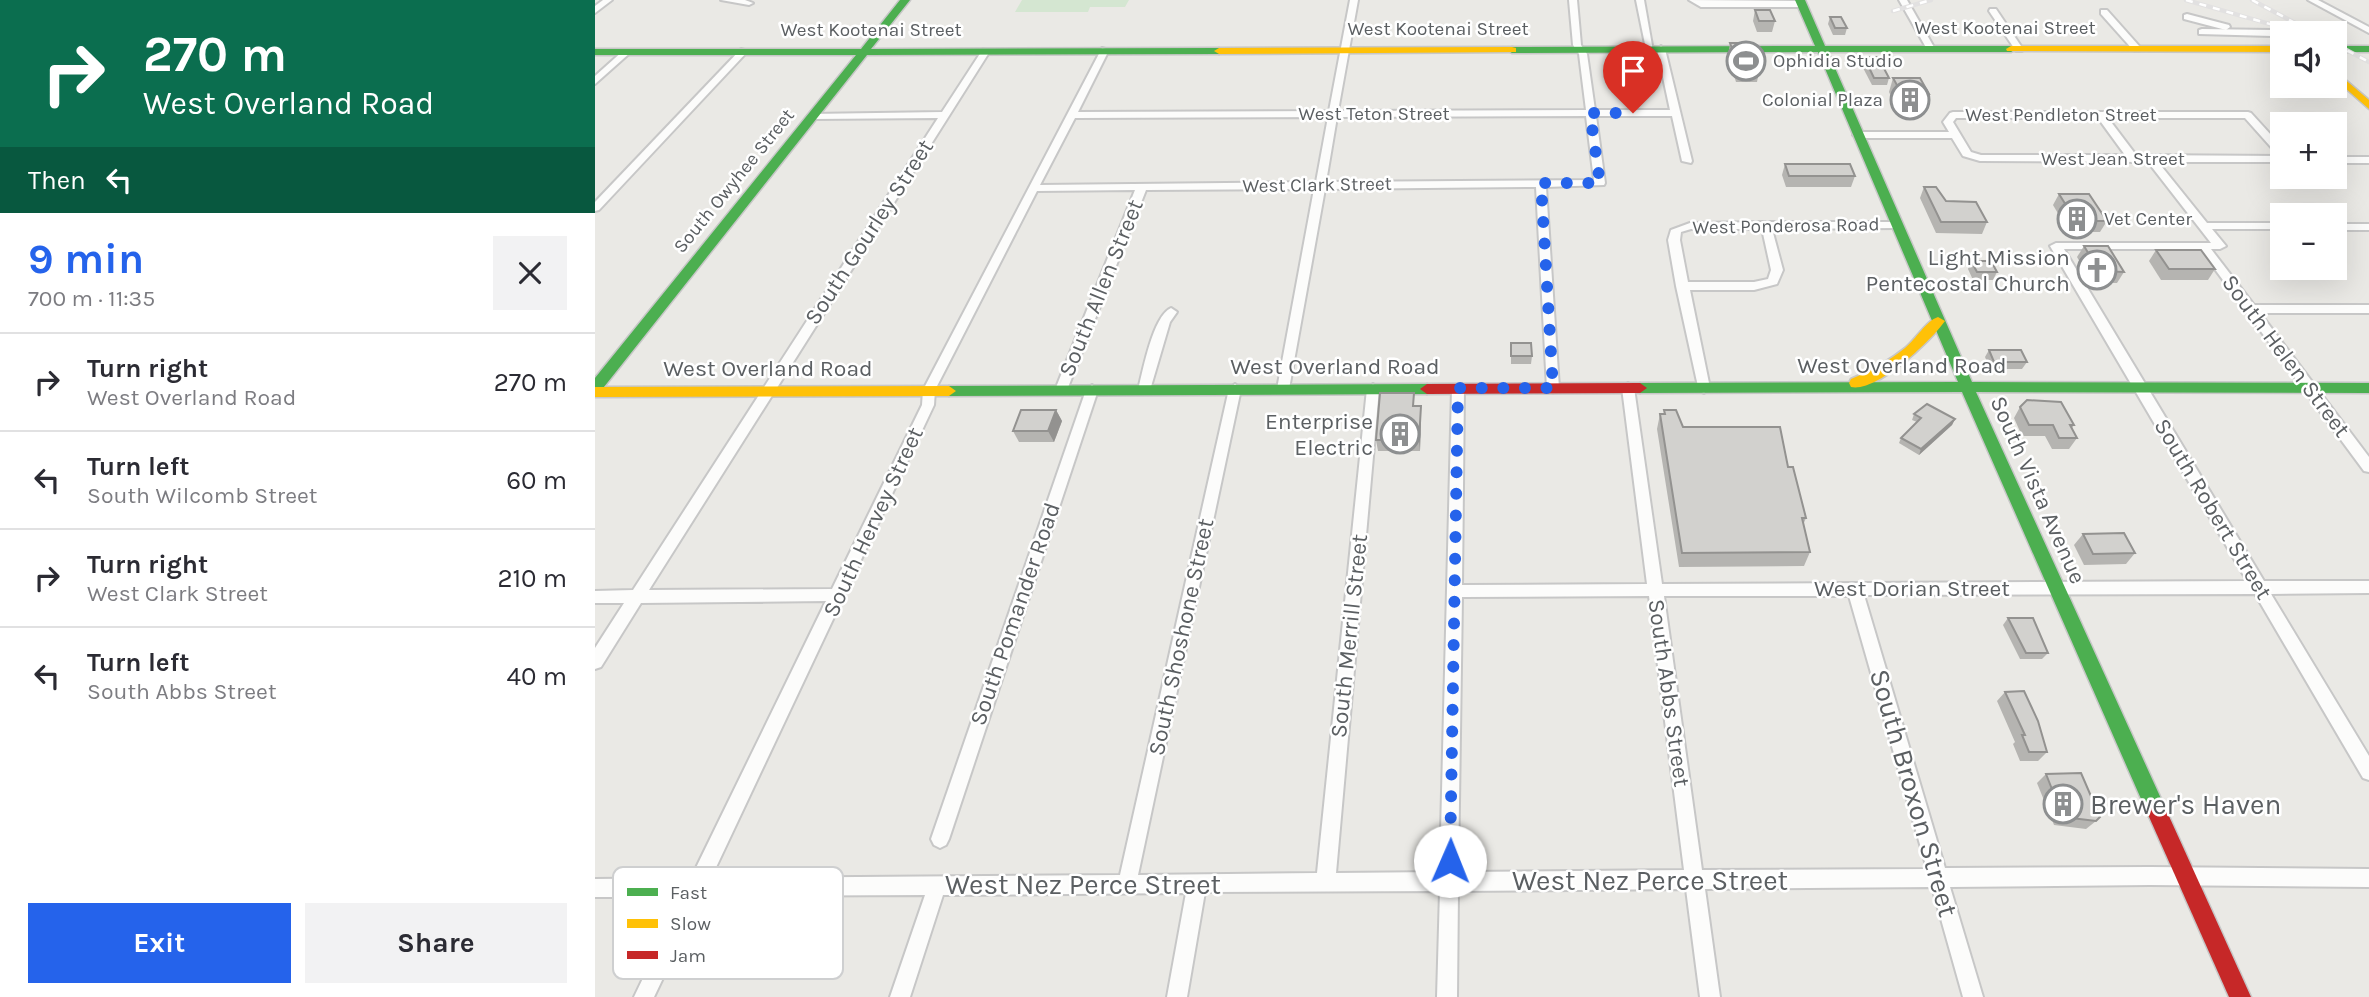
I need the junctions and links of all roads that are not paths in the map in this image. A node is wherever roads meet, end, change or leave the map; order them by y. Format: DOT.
graph roads {
  1 [pos="608,0"];
  2 [pos="725,0"];
  3 [pos="905,0"];
  4 [pos="1354,0"];
  5 [pos="1573,0"];
  6 [pos="1640,0"];
  7 [pos="1903,0"];
  8 [pos="2312,0"];
  9 [pos="1694,1"];
  10 [pos="1801,2"];
  11 [pos="749,3"];
  12 [pos="595,10"];
  13 [pos="1993,10"];
  14 [pos="2104,12"];
  15 [pos="2369,30"];
  16 [pos="2201,32"];
  17 [pos="2246,32"];
  18 [pos="2270,33"];
  19 [pos="1579,49"];
  20 [pos="1656,49"];
  21 [pos="1931,49"];
  22 [pos="2019,49"];
  23 [pos="2137,49"];
  24 [pos="2218,49"];
  25 [pos="2270,49"];
  26 [pos="2347,49"];
  27 [pos="2369,49"];
  28 [pos="1105,50"];
  29 [pos="1345,50"];
  30 [pos="1821,50"];
  31 [pos="627,51"];
  32 [pos="744,51"];
  33 [pos="865,51"];
  34 [pos="986,51"];
  35 [pos="595,52"];
  36 [pos="595,81"];
  37 [pos="2347,85"];
  38 [pos="2369,106"];
  39 [pos="1590,113"];
  40 [pos="1676,113"];
  41 [pos="1333,114"];
  42 [pos="944,115"];
  43 [pos="1072,115"];
  44 [pos="2101,115"];
  45 [pos="813,116"];
  46 [pos="1858,135"];
  47 [pos="1955,135"];
  48 [pos="2270,140"];
  49 [pos="2133,159"];
  50 [pos="2151,159"];
  51 [pos="2270,159"];
  52 [pos="2347,160"];
  53 [pos="2369,160"];
  54 [pos="1687,161"];
  55 [pos="1541,183"];
  56 [pos="1320,186"];
  57 [pos="1142,187"];
  58 [pos="1034,188"];
  59 [pos="600,197"];
  60 [pos="595,208"];
  61 [pos="1766,225"];
  62 [pos="1897,225"];
  63 [pos="2206,226"];
  64 [pos="2270,226"];
  65 [pos="2347,227"];
  66 [pos="2369,227"];
  67 [pos="2203,246"];
  68 [pos="1682,286"];
  69 [pos="2251,309"];
  70 [pos="2369,309"];
  71 [pos="1171,312"];
  72 [pos="1938,321"];
  73 [pos="1849,387"];
  74 [pos="1967,387"];
  75 [pos="2141,387"];
  76 [pos="1458,388"];
  77 [pos="1553,388"];
  78 [pos="1628,388"];
  79 [pos="1704,388"];
  80 [pos="2310,388"];
  81 [pos="2369,388"];
  82 [pos="1235,389"];
  83 [pos="1283,389"];
  84 [pos="1373,389"];
  85 [pos="595,390"];
  86 [pos="929,390"];
  87 [pos="1061,390"];
  88 [pos="1092,390"];
  89 [pos="1144,390"];
  90 [pos="768,391"];
  91 [pos="2369,467"];
  92 [pos="2259,586"];
  93 [pos="2057,587"];
  94 [pos="2369,587"];
  95 [pos="1855,589"];
  96 [pos="1655,590"];
  97 [pos="1454,591"];
  98 [pos="838,595"];
  99 [pos="636,596"];
  100 [pos="595,597"];
  101 [pos="595,662"];
  102 [pos="2369,772"];
  103 [pos="940,839"];
  104 [pos="707,867"];
  105 [pos="2186,876"];
  106 [pos="1938,877"];
  107 [pos="2369,878"];
  108 [pos="1694,879"];
  109 [pos="1450,881"];
  110 [pos="1327,882"];
  111 [pos="1197,883"];
  112 [pos="1127,884"];
  113 [pos="937,885"];
  114 [pos="843,886"];
  115 [pos="595,888"];
  116 [pos="613,888"];
  117 [pos="653,979"];
  118 [pos="644,997"];
  119 [pos="900,997"];
  120 [pos="1177,997"];
  121 [pos="1447,997"];
  122 [pos="1710,997"];
  123 [pos="1973,997"];
  124 [pos="2240,997"];
  1 -- 12 [label="street"];
  2 -- 11 [label="street"];
  3 -- 33 [label="main road, South Owyhee Street"];
  4 -- 29 [label="street"];
  5 -- 19 [label="street"];
  6 -- 20 [label="street"];
  7 -- 21 [label="street"];
  8 -- 15 [label="street"];
  9 -- 10 [label="street"];
  10 -- 30 [label="main road, South Vista Avenue"];
  13 -- 22 [label="street"];
  14 -- 23 [label="street"];
  16 -- 17 [label="street"];
  16 -- 17 [label="street"];
  16 -- 24 [label="street"];
  17 -- 18 [label="street"];
  19 -- 20 [label="main road, West Kootenai Street"];
  19 -- 29 [label="main road, West Kootenai Street"];
  19 -- 39 [label="street"];
  20 -- 30 [label="main road, West Kootenai Street"];
  20 -- 40 [label="street"];
  21 -- 22 [label="main road, West Kootenai Street"];
  21 -- 30 [label="main road, West Kootenai Street"];
  22 -- 23 [label="main road, West Kootenai Street"];
  23 -- 24 [label="main road, West Kootenai Street"];
  24 -- 25 [label="main road, West Kootenai Street"];
  26 -- 27 [label="main road"];
  28 -- 29 [label="main road, West Kootenai Street"];
  28 -- 34 [label="main road, West Kootenai Street"];
  28 -- 43 [label="street, South Hervey Street"];
  29 -- 41 [label="street"];
  30 -- 46 [label="main road, South Vista Avenue"];
  31 -- 32 [label="main road, West Kootenai Street"];
  31 -- 35 [label="main road, West Kootenai Street"];
  31 -- 36 [label="street"];
  32 -- 33 [label="main road, West Kootenai Street"];
  32 -- 59 [label="street"];
  33 -- 34 [label="main road, West Kootenai Street"];
  33 -- 45 [label="main road, South Owyhee Street"];
  34 -- 42 [label="street, South Gourley Street"];
  37 -- 38 [label="main road"];
  39 -- 40 [label="street, West Teton Street"];
  39 -- 41 [label="street, West Teton Street"];
  39 -- 55 [label="street, West Clark Street"];
  40 -- 54 [label="street"];
  41 -- 43 [label="street, West Teton Street"];
  41 -- 56 [label="street"];
  42 -- 45 [label="street"];
  42 -- 90 [label="street, South Gourley Street"];
  43 -- 58 [label="street, South Hervey Street"];
  44 -- 47 [label="street, West Pendleton Street"];
  44 -- 48 [label="street, West Pendleton Street"];
  44 -- 49 [label="street"];
  45 -- 85 [label="main road, South Owyhee Street"];
  46 -- 47 [label="street, West Pendleton Street"];
  46 -- 62 [label="main road, South Vista Avenue"];
  47 -- 49 [label="street, West Jean Street"];
  49 -- 50 [label="street, West Jean Street"];
  50 -- 51 [label="street, West Jean Street"];
  50 -- 63 [label="street, South Helen Street"];
  52 -- 53 [label="street"];
  55 -- 56 [label="street, West Clark Street"];
  55 -- 77 [label="street"];
  56 -- 57 [label="street, West Clark Street"];
  56 -- 83 [label="street"];
  57 -- 58 [label="street, West Clark Street"];
  57 -- 87 [label="street, South Allen Street"];
  58 -- 86 [label="street, South Hervey Street"];
  59 -- 60 [label="street"];
  61 -- 62 [label="street, West Ponderosa Road"];
  61 -- 68 [label="street, West Ponderosa Road"];
  61 -- 68 [label="street"];
  62 -- 72 [label="main road, South Vista Avenue"];
  63 -- 64 [label="street"];
  63 -- 67 [label="street, South Helen Street"];
  65 -- 66 [label="street"];
  67 -- 69 [label="street, South Helen Street"];
  67 -- 75 [label="street, South Robert Street"];
  68 -- 79 [label="street"];
  69 -- 70 [label="street"];
  69 -- 80 [label="street, South Helen Street"];
  71 -- 89 [label="street"];
  72 -- 73 [label="main road"];
  72 -- 74 [label="main road, South Vista Avenue"];
  73 -- 74 [label="main road, West Overland Road"];
  73 -- 79 [label="main road, West Overland Road"];
  74 -- 75 [label="main road, West Overland Road"];
  74 -- 93 [label="main road, South Vista Avenue"];
  75 -- 80 [label="main road, West Overland Road"];
  75 -- 92 [label="street, South Robert Street"];
  76 -- 77 [label="main road, West Overland Road"];
  76 -- 84 [label="main road, West Overland Road"];
  76 -- 97 [label="street"];
  77 -- 78 [label="main road, West Overland Road"];
  78 -- 79 [label="main road, West Overland Road"];
  78 -- 96 [label="street, South Abbs Street"];
  80 -- 81 [label="main road, West Overland Road"];
  80 -- 91 [label="street, South Helen Street"];
  82 -- 83 [label="main road, West Overland Road"];
  82 -- 89 [label="main road, West Overland Road"];
  82 -- 112 [label="street, South Shoshone Street"];
  83 -- 84 [label="main road, West Overland Road"];
  84 -- 110 [label="street, South Merrill Street"];
  85 -- 90 [label="main road, West Overland Road"];
  86 -- 87 [label="main road, West Overland Road"];
  86 -- 90 [label="main road, West Overland Road"];
  86 -- 98 [label="street, South Hervey Street"];
  87 -- 88 [label="main road, West Overland Road"];
  88 -- 89 [label="main road, West Overland Road"];
  88 -- 103 [label="street, South Pomander Road"];
  90 -- 99 [label="street, South Gourley Street"];
  92 -- 93 [label="street, West Dorian Street"];
  92 -- 94 [label="street, West Dorian Street"];
  92 -- 102 [label="street, South Robert Street"];
  93 -- 95 [label="street, West Dorian Street"];
  93 -- 105 [label="main road, South Vista Avenue"];
  95 -- 96 [label="street, West Dorian Street"];
  95 -- 106 [label="street, South Broxon Street"];
  96 -- 97 [label="street, West Dorian Street"];
  96 -- 108 [label="street, South Abbs Street"];
  97 -- 109 [label="street"];
  98 -- 99 [label="street"];
  98 -- 104 [label="street, South Hervey Street"];
  99 -- 100 [label="street"];
  99 -- 101 [label="street, South Gourley Street"];
  105 -- 106 [label="street, West Nez Perce Street"];
  105 -- 107 [label="street, West Nez Perce Street"];
  105 -- 124 [label="main road, South Vista Avenue"];
  106 -- 108 [label="street, West Nez Perce Street"];
  106 -- 123 [label="street, South Broxon Street"];
  108 -- 109 [label="street, West Nez Perce Street"];
  108 -- 122 [label="street, South Abbs Street"];
  109 -- 110 [label="street, West Nez Perce Street"];
  109 -- 121 [label="street"];
  110 -- 111 [label="street, West Nez Perce Street"];
  111 -- 112 [label="street, West Nez Perce Street"];
  111 -- 120 [label="street"];
  112 -- 113 [label="street, West Nez Perce Street"];
  113 -- 114 [label="street, West Nez Perce Street"];
  113 -- 119 [label="street"];
  115 -- 116 [label="street, West Nez Perce Street"];
  117 -- 118 [label="street, South Hervey Street"];
}
